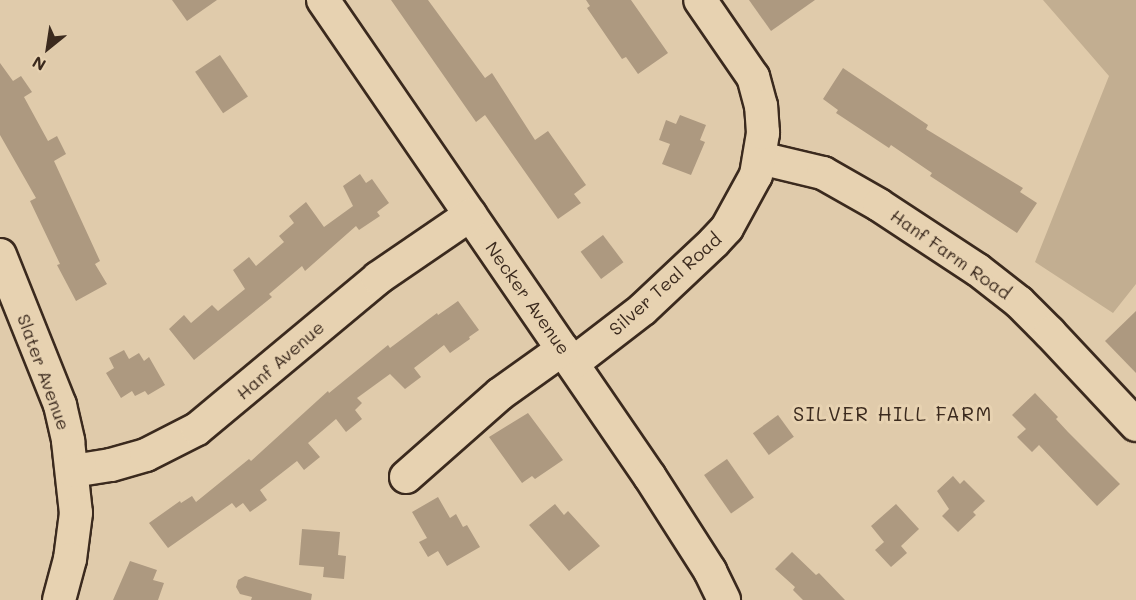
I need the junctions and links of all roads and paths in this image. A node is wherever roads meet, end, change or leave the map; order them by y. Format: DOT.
graph roads {
  1 [pos="323,0"];
  2 [pos="700,0"];
  3 [pos="760,158"];
  4 [pos="470,215"];
  5 [pos="2,267"];
  6 [pos="568,356"];
  7 [pos="1136,425"];
  8 [pos="73,471"];
  9 [pos="406,477"];
  10 [pos="59,600"];
  11 [pos="724,600"];
  1 -- 4 [label="street, Necker Avenue"];
  2 -- 3 [label="street, Silver Teal Road"];
  3 -- 6 [label="street, Silver Teal Road"];
  3 -- 7 [label="street, Hanf Farm Road"];
  4 -- 6 [label="street, Necker Avenue"];
  4 -- 8 [label="street, Hanf Avenue"];
  5 -- 8 [label="street, Slater Avenue"];
  6 -- 9 [label="street, Silver Teal Road"];
  6 -- 11 [label="street, Necker Avenue"];
  8 -- 10 [label="street, Slater Avenue"];
}
